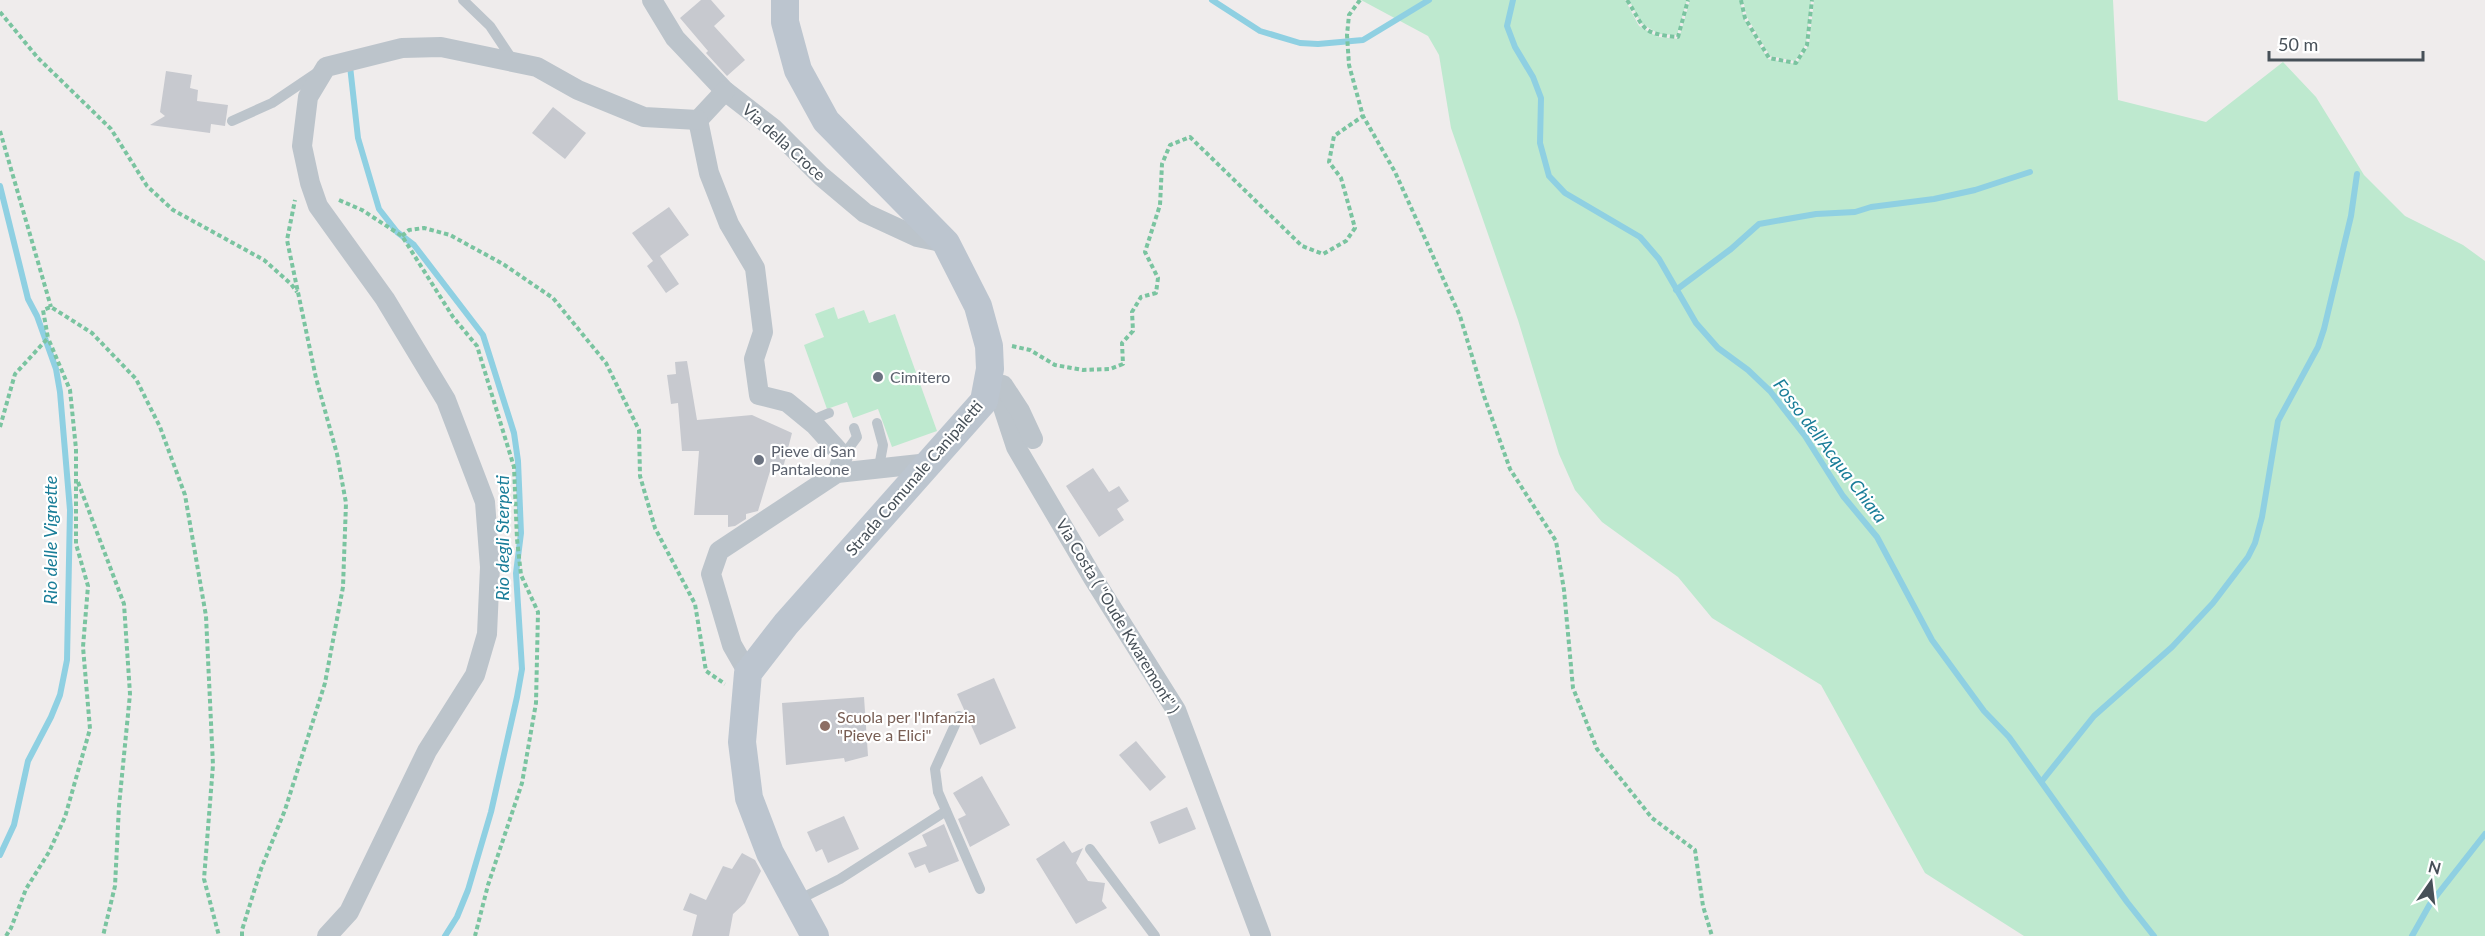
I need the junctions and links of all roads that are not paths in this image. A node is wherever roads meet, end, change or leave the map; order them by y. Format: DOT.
graph roads {
  1 [pos="463,0"];
  2 [pos="652,0"];
  3 [pos="785,0"];
  4 [pos="514,62"];
  5 [pos="326,67"];
  6 [pos="725,91"];
  7 [pos="232,120"];
  8 [pos="698,120"];
  9 [pos="946,243"];
  10 [pos="990,369"];
  11 [pos="830,413"];
  12 [pos="810,421"];
  13 [pos="877,423"];
  14 [pos="854,428"];
  15 [pos="1034,439"];
  16 [pos="929,463"];
  17 [pos="840,464"];
  18 [pos="879,467"];
  19 [pos="747,681"];
  20 [pos="959,716"];
  21 [pos="946,811"];
  22 [pos="1090,849"];
  23 [pos="980,890"];
  24 [pos="796,901"];
  25 [pos="327,936"];
  26 [pos="815,936"];
  27 [pos="1155,936"];
  28 [pos="1261,936"];
  1 -- 4 [label="lane"];
  2 -- 6 [label="street, Via della Croce"];
  3 -- 9 [label="street, Strada Comunale Canipaletti"];
  4 -- 5 [label="street"];
  4 -- 8 [label="street"];
  5 -- 7 [label="lane"];
  5 -- 25 [label="street"];
  6 -- 8 [label="street"];
  6 -- 9 [label="street, Via della Croce"];
  8 -- 12 [label="street"];
  9 -- 10 [label="street, Strada Comunale Canipaletti"];
  10 -- 15 [label="street"];
  10 -- 16 [label="street, Strada Comunale Canipaletti"];
  10 -- 28 [label="street, Via Costa ( \"Oude Kwaremont\" )"];
  11 -- 12 [label="lane"];
  12 -- 17 [label="street"];
  13 -- 18 [label="lane"];
  14 -- 17 [label="lane"];
  16 -- 18 [label="street"];
  16 -- 19 [label="street, Strada Comunale Canipaletti"];
  17 -- 18 [label="street"];
  17 -- 19 [label="street"];
  19 -- 24 [label="street"];
  20 -- 21 [label="lane"];
  21 -- 23 [label="lane"];
  21 -- 24 [label="lane"];
  22 -- 27 [label="lane"];
  24 -- 26 [label="street"];
}
